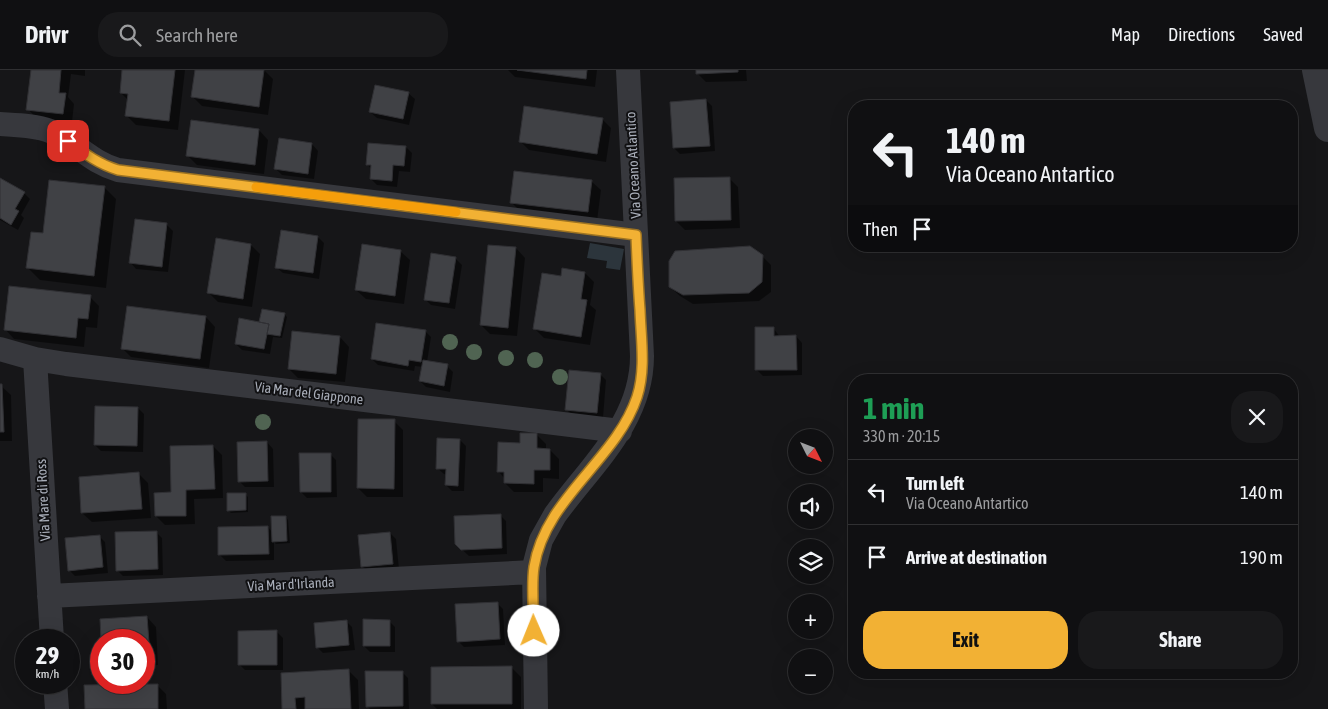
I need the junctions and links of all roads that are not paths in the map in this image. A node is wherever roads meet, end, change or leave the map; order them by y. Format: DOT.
graph roads {
  1 [pos="628,70"];
  2 [pos="1316,70"];
  3 [pos="0,124"];
  4 [pos="1328,128"];
  5 [pos="636,235"];
  6 [pos="0,349"];
  7 [pos="35,359"];
  8 [pos="620,431"];
  9 [pos="533,572"];
  10 [pos="49,596"];
  11 [pos="51,629"];
  12 [pos="56,694"];
  13 [pos="57,709"];
  14 [pos="536,709"];
  1 -- 5 [label="street, Via Oceano Atlantico"];
  2 -- 4 [label="street"];
  3 -- 5 [label="street"];
  5 -- 8 [label="street, Via Oceano Atlantico"];
  6 -- 7 [label="street, Via Mar del Giappone"];
  7 -- 8 [label="street, Via Mar del Giappone"];
  7 -- 10 [label="street, Via Mare di Ross"];
  8 -- 9 [label="street, Via Oceano Atlantico"];
  9 -- 10 [label="street, Via Mar d'Irlanda"];
  9 -- 14 [label="street, Via Oceano Atlantico"];
  10 -- 11 [label="street, Via Mare di Ross"];
  12 -- 13 [label="street"];
}
